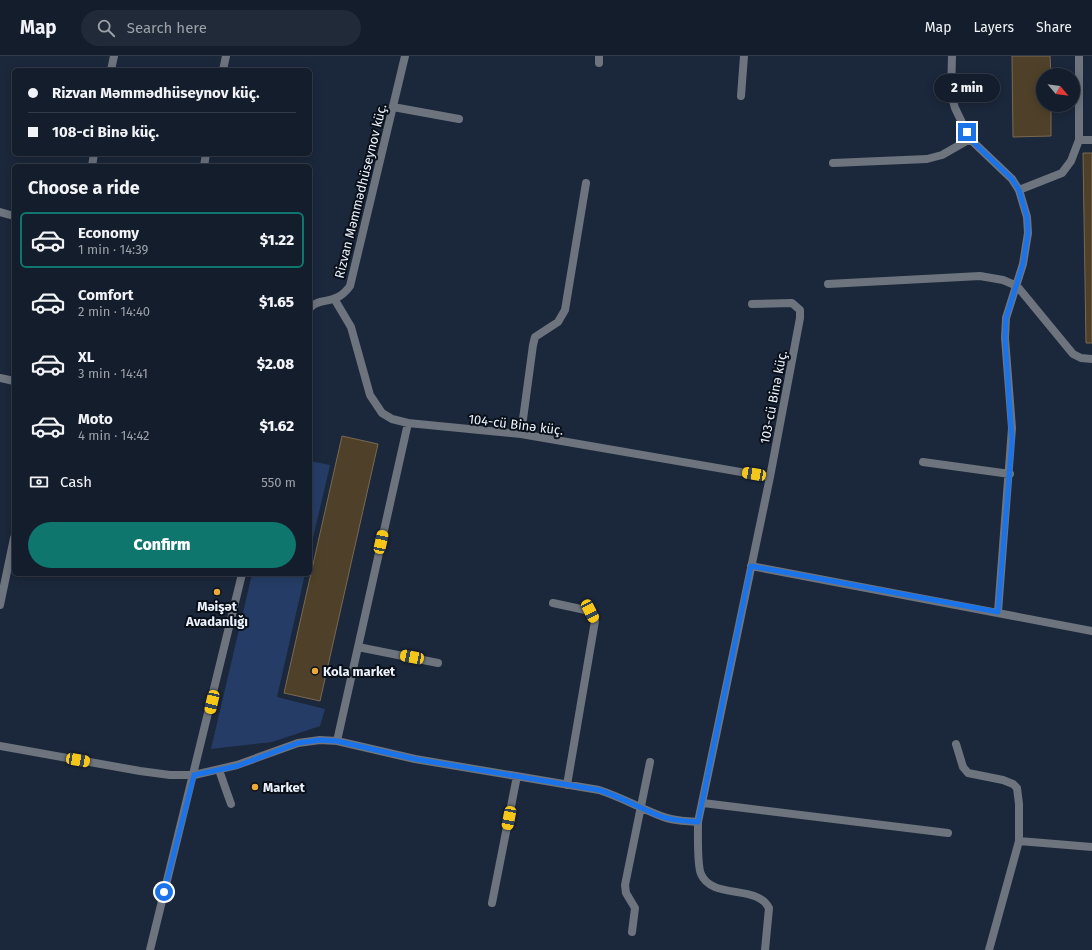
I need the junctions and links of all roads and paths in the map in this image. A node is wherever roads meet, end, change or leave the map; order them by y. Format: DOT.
graph roads {
  1 [pos="114,56"];
  2 [pos="226,56"];
  3 [pos="405,56"];
  4 [pos="744,56"];
  5 [pos="952,56"];
  6 [pos="1079,56"];
  7 [pos="111,68"];
  8 [pos="223,68"];
  9 [pos="741,96"];
  10 [pos="393,107"];
  11 [pos="459,119"];
  12 [pos="970,139"];
  13 [pos="1079,140"];
  14 [pos="1092,140"];
  15 [pos="833,163"];
  16 [pos="586,183"];
  17 [pos="1019,190"];
  18 [pos="0,212"];
  19 [pos="12,215"];
  20 [pos="828,284"];
  21 [pos="1017,286"];
  22 [pos="335,300"];
  23 [pos="752,304"];
  24 [pos="312,305"];
  25 [pos="1092,359"];
  26 [pos="0,378"];
  27 [pos="12,381"];
  28 [pos="408,423"];
  29 [pos="521,434"];
  30 [pos="923,462"];
  31 [pos="1010,474"];
  32 [pos="770,477"];
  33 [pos="12,548"];
  34 [pos="751,566"];
  35 [pos="242,576"];
  36 [pos="553,603"];
  37 [pos="0,605"];
  38 [pos="998,612"];
  39 [pos="1092,631"];
  40 [pos="358,647"];
  41 [pos="438,663"];
  42 [pos="337,741"];
  43 [pos="956,744"];
  44 [pos="0,746"];
  45 [pos="650,762"];
  46 [pos="219,770"];
  47 [pos="194,775"];
  48 [pos="517,776"];
  49 [pos="567,785"];
  50 [pos="703,803"];
  51 [pos="231,804"];
  52 [pos="640,806"];
  53 [pos="698,822"];
  54 [pos="948,833"];
  55 [pos="1018,841"];
  56 [pos="1092,847"];
  57 [pos="492,903"];
  58 [pos="632,932"];
  59 [pos="150,950"];
  60 [pos="765,950"];
  61 [pos="989,950"];
  1 -- 7 [label="street"];
  2 -- 8 [label="street"];
  3 -- 10 [label="street, Rizvan Məmmədhüseynov küç."];
  4 -- 9 [label="street"];
  5 -- 12 [label="street"];
  6 -- 13 [label="street"];
  10 -- 11 [label="street"];
  10 -- 22 [label="street, Rizvan Məmmədhüseynov küç."];
  12 -- 15 [label="street"];
  12 -- 17 [label="street"];
  13 -- 14 [label="street"];
  13 -- 17 [label="street"];
  16 -- 29 [label="street"];
  17 -- 21 [label="street"];
  18 -- 19 [label="street"];
  20 -- 21 [label="street"];
  21 -- 25 [label="street"];
  21 -- 31 [label="street"];
  22 -- 24 [label="street"];
  22 -- 28 [label="street, 104-cü Binə küç."];
  23 -- 32 [label="street, 103-cü Binə küç."];
  26 -- 27 [label="street"];
  28 -- 29 [label="street, 104-cü Binə küç."];
  28 -- 40 [label="street"];
  29 -- 32 [label="street, 104-cü Binə küç."];
  30 -- 31 [label="street"];
  31 -- 38 [label="street"];
  32 -- 34 [label="street, 103-cü Binə küç."];
  33 -- 37 [label="street"];
  34 -- 38 [label="street"];
  34 -- 50 [label="street, 103-cü Binə küç."];
  35 -- 47 [label="street"];
  36 -- 49 [label="street"];
  38 -- 39 [label="street"];
  40 -- 41 [label="street"];
  40 -- 42 [label="street"];
  42 -- 46 [label="street"];
  42 -- 48 [label="street"];
  43 -- 55 [label="street"];
  44 -- 47 [label="street"];
  45 -- 52 [label="street"];
  46 -- 47 [label="street"];
  46 -- 51 [label="street"];
  47 -- 59 [label="street"];
  48 -- 49 [label="street"];
  48 -- 57 [label="street"];
  49 -- 52 [label="street"];
  50 -- 53 [label="street, 103-cü Binə küç."];
  50 -- 54 [label="street"];
  52 -- 53 [label="street"];
  52 -- 58 [label="street"];
  53 -- 60 [label="street, 103-cü Binə küç."];
  55 -- 56 [label="street"];
  55 -- 61 [label="street"];
}
